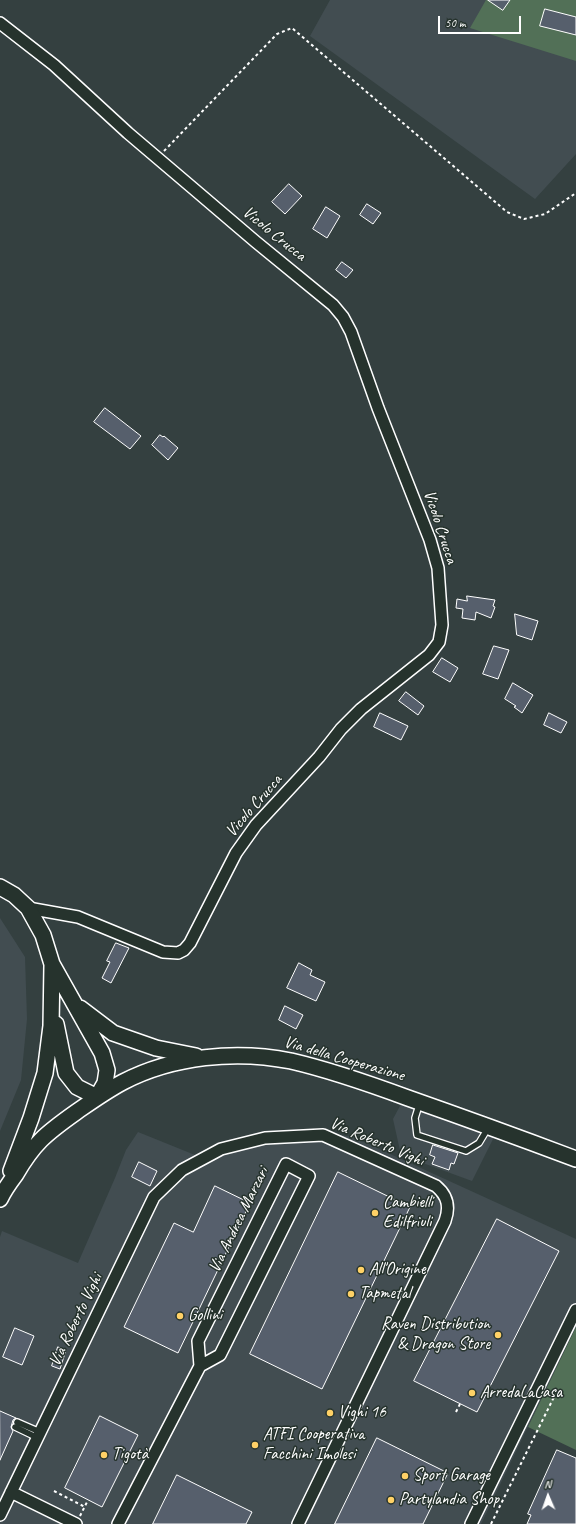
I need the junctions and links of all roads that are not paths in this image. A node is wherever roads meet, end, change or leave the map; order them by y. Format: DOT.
graph roads {
  1 [pos="0,23"];
  2 [pos="0,887"];
  3 [pos="28,908"];
  4 [pos="52,964"];
  5 [pos="52,993"];
  6 [pos="77,1006"];
  7 [pos="204,1057"];
  8 [pos="97,1097"];
  9 [pos="420,1102"];
  10 [pos="489,1126"];
  11 [pos="576,1160"];
  12 [pos="1,1196"];
  13 [pos="576,1310"];
  14 [pos="200,1366"];
  15 [pos="16,1425"];
  16 [pos="39,1435"];
  17 [pos="11,1492"];
  18 [pos="0,1515"];
  19 [pos="76,1524"];
  20 [pos="118,1524"];
  21 [pos="298,1524"];
  22 [pos="471,1524"];
  1 -- 3 [label="street, Vicolo Crucca"];
  2 -- 3 [label="street"];
  3 -- 4 [label="street"];
  4 -- 5 [label="street"];
  4 -- 6 [label="street"];
  5 -- 8 [label="street"];
  5 -- 12 [label="street"];
  6 -- 7 [label="street"];
  6 -- 8 [label="street"];
  7 -- 8 [label="street, Via della Cooperazione"];
  7 -- 9 [label="street, Via della Cooperazione"];
  8 -- 12 [label="street, Via della Cooperazione"];
  9 -- 10 [label="street, Via della Cooperazione"];
  9 -- 10 [label="lane"];
  10 -- 11 [label="street, Via della Cooperazione"];
  13 -- 22 [label="street"];
  14 -- 14 [label="street, Via Andrea Marzari"];
  14 -- 20 [label="street"];
  15 -- 16 [label="lane"];
  16 -- 17 [label="street, Via Roberto Vighi"];
  16 -- 21 [label="street, Via Roberto Vighi"];
  17 -- 18 [label="street, Via Roberto Vighi"];
  17 -- 19 [label="street"];
}
